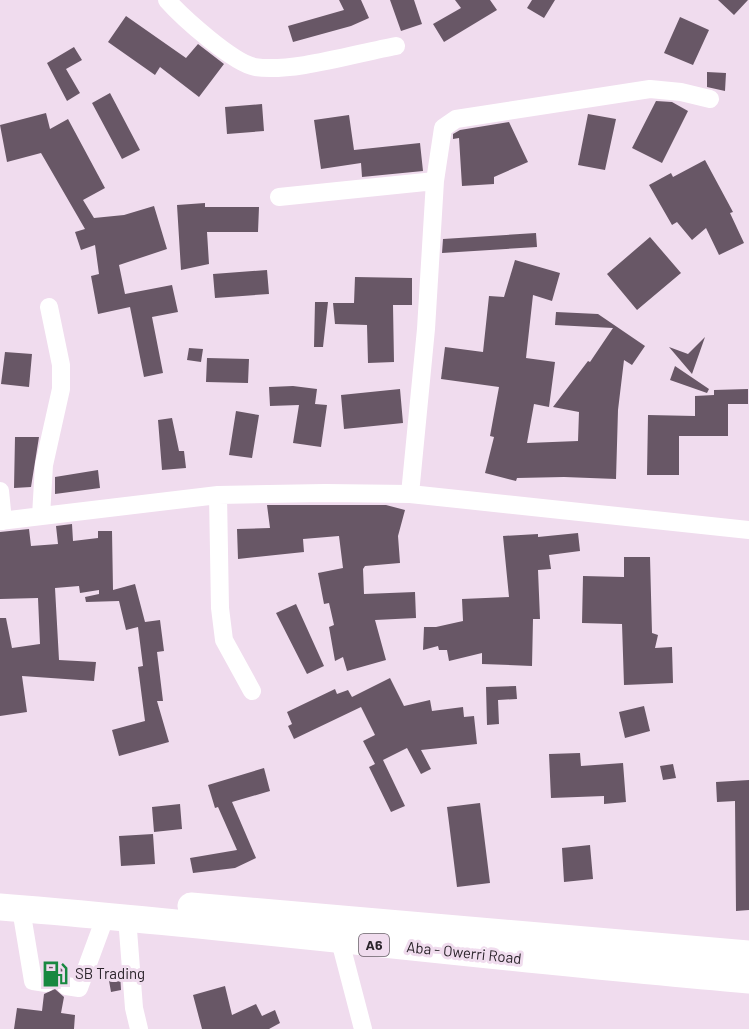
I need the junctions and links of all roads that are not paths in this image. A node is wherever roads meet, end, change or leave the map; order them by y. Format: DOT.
graph roads {
  1 [pos="167,0"];
  2 [pos="396,46"];
  3 [pos="710,99"];
  4 [pos="435,181"];
  5 [pos="279,197"];
  6 [pos="49,308"];
  7 [pos="0,491"];
  8 [pos="410,494"];
  9 [pos="218,495"];
  10 [pos="41,516"];
  11 [pos="2,521"];
  12 [pos="749,530"];
  13 [pos="252,691"];
  14 [pos="0,889"];
  15 [pos="11,908"];
  16 [pos="117,916"];
  17 [pos="340,941"];
  18 [pos="749,954"];
  19 [pos="749,980"];
  20 [pos="46,983"];
  21 [pos="66,986"];
  22 [pos="139,1029"];
  23 [pos="363,1029"];
  1 -- 2 [label="street"];
  3 -- 4 [label="street"];
  4 -- 5 [label="street"];
  4 -- 8 [label="street"];
  6 -- 10 [label="street"];
  7 -- 11 [label="street"];
  8 -- 9 [label="street"];
  8 -- 12 [label="street"];
  9 -- 10 [label="street"];
  9 -- 13 [label="street"];
  10 -- 11 [label="street"];
  14 -- 18 [label="highway, Aba - Owerri Road / A6"];
  15 -- 16 [label="highway, Aba - Owerri Road / A6"];
  15 -- 20 [label="street"];
  16 -- 17 [label="highway, Aba - Owerri Road / A6"];
  16 -- 21 [label="street"];
  16 -- 22 [label="street"];
  17 -- 19 [label="highway, Aba - Owerri Road / A6"];
  17 -- 23 [label="street"];
}
